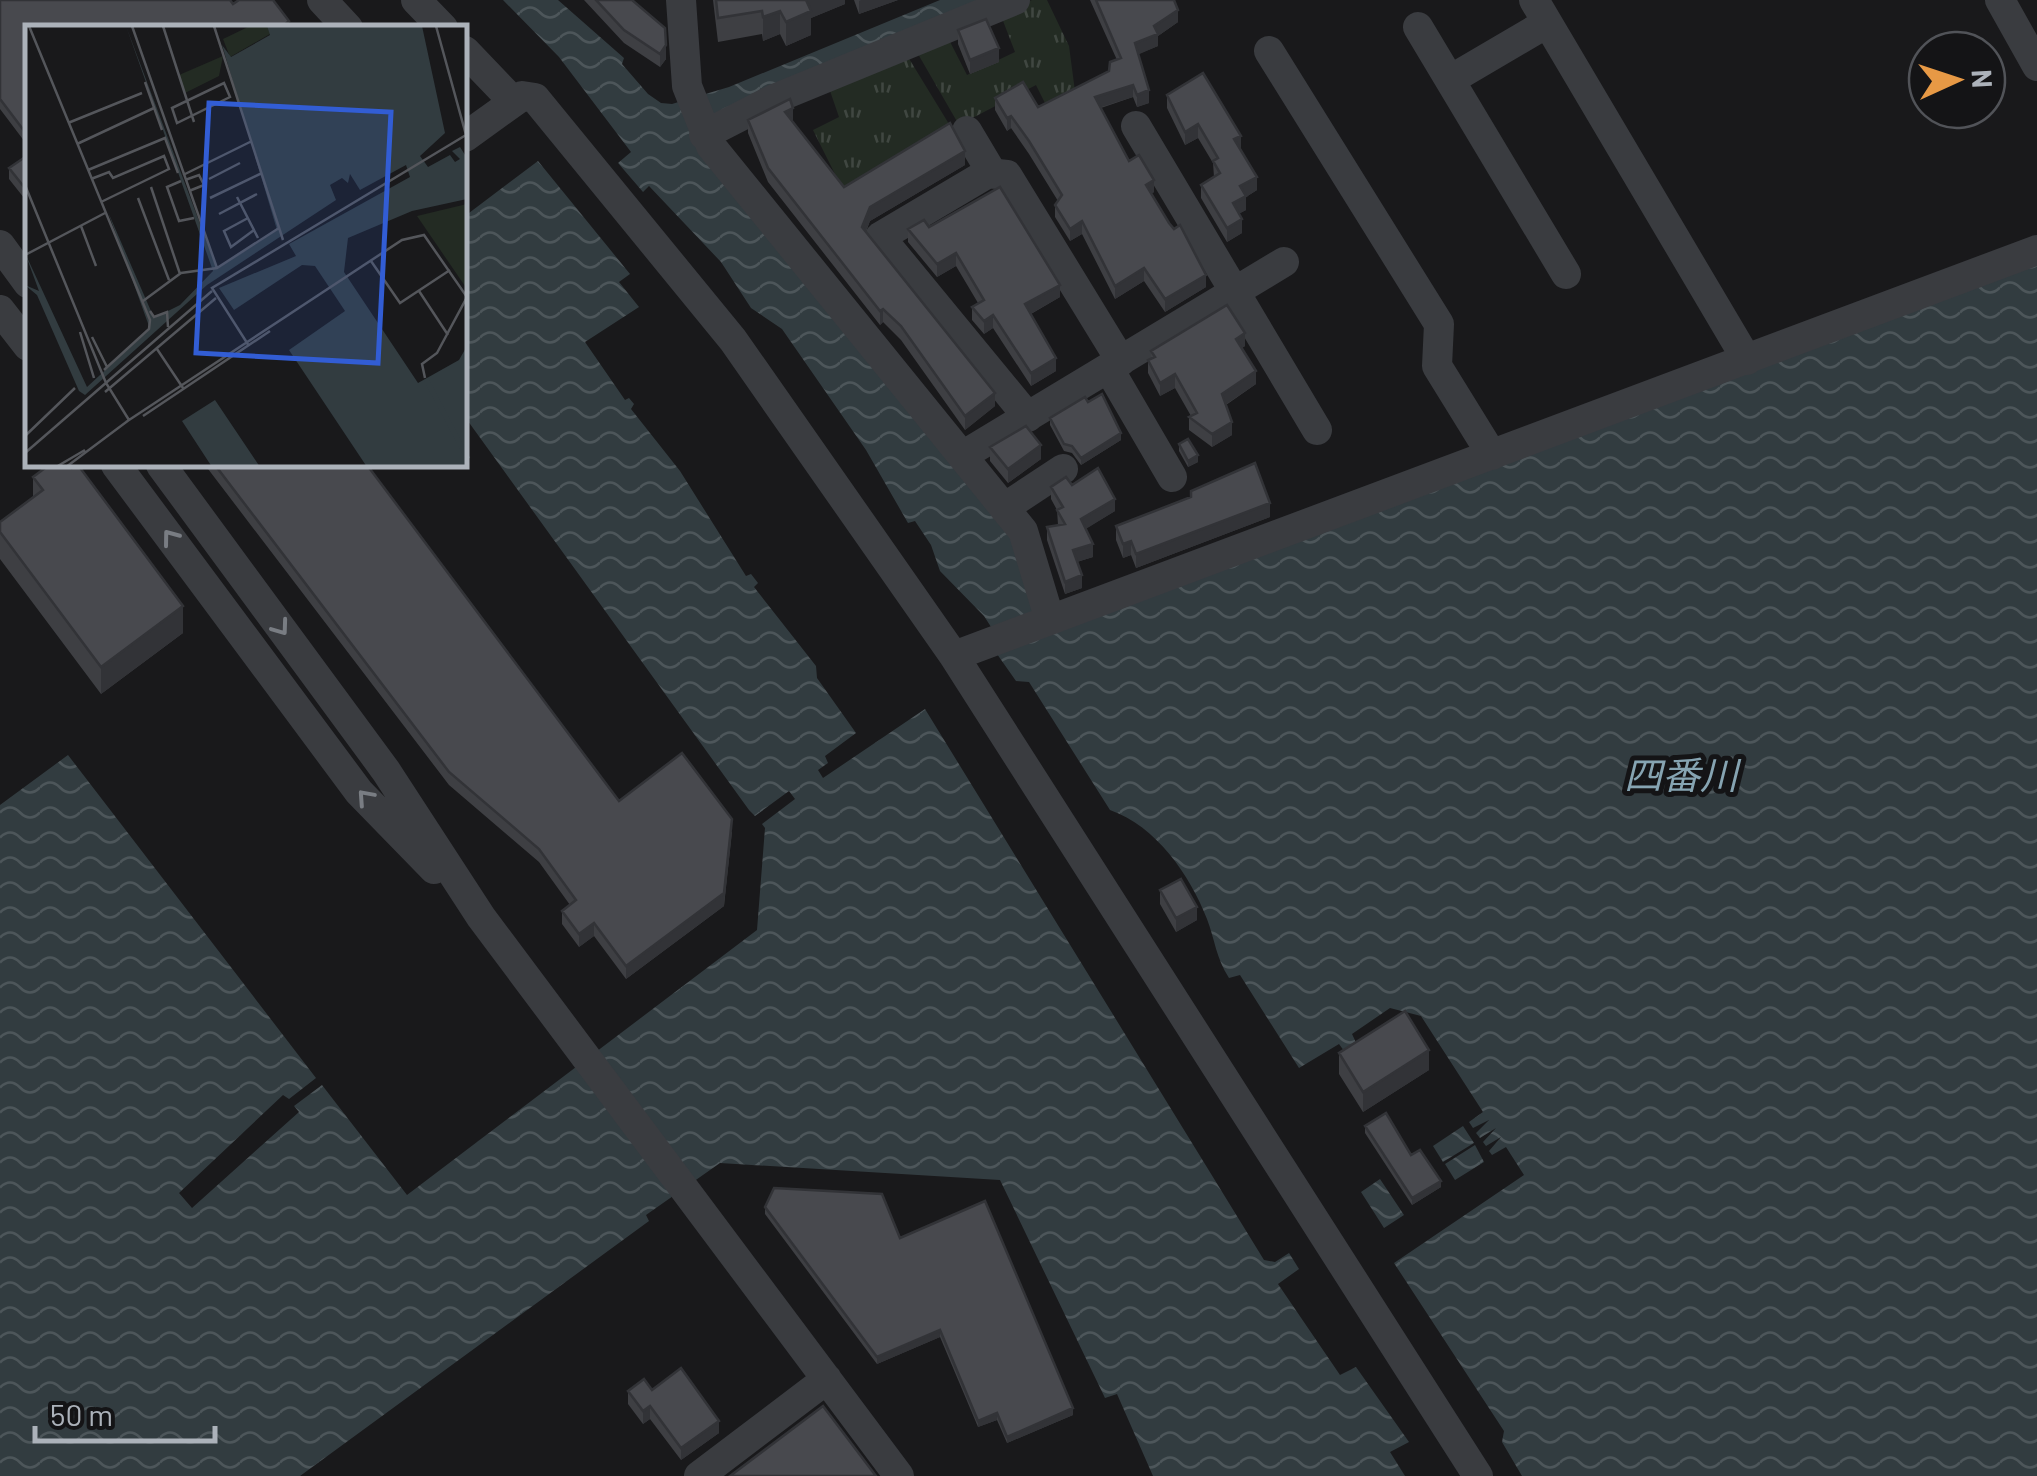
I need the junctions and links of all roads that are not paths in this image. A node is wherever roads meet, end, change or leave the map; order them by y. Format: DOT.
graph roads {
  1 [pos="322,0"];
  2 [pos="416,0"];
  3 [pos="681,0"];
  4 [pos="1014,0"];
  5 [pos="2000,0"];
  6 [pos="1540,12"];
  7 [pos="345,25"];
  8 [pos="439,25"];
  9 [pos="1418,27"];
  10 [pos="1269,51"];
  11 [pos="468,54"];
  12 [pos="2037,66"];
  13 [pos="1450,80"];
  14 [pos="513,101"];
  15 [pos="1136,126"];
  16 [pos="967,131"];
  17 [pos="703,133"];
  18 [pos="468,135"];
  19 [pos="992,174"];
  20 [pos="0,245"];
  21 [pos="2037,250"];
  22 [pos="1284,262"];
  23 [pos="1566,274"];
  24 [pos="25,279"];
  25 [pos="1235,293"];
  26 [pos="0,310"];
  27 [pos="25,342"];
  28 [pos="1747,360"];
  29 [pos="1115,365"];
  30 [pos="1028,417"];
  31 [pos="1317,430"];
  32 [pos="1492,455"];
  33 [pos="962,456"];
  34 [pos="118,468"];
  35 [pos="164,468"];
  36 [pos="1062,469"];
  37 [pos="1172,477"];
  38 [pos="1004,508"];
  39 [pos="1046,618"];
  40 [pos="954,656"];
  41 [pos="481,918"];
  42 [pos="826,1379"];
  43 [pos="699,1476"];
  44 [pos="899,1476"];
  45 [pos="1478,1476"];
  1 -- 7 [label="street"];
  2 -- 8 [label="street"];
  3 -- 17 [label="street"];
  4 -- 17 [label="street"];
  5 -- 12 [label="street"];
  6 -- 13 [label="street"];
  6 -- 28 [label="street"];
  9 -- 13 [label="street"];
  10 -- 32 [label="street"];
  11 -- 14 [label="street"];
  13 -- 23 [label="street"];
  14 -- 18 [label="street"];
  14 -- 40 [label="street"];
  15 -- 25 [label="street"];
  16 -- 19 [label="street"];
  17 -- 33 [label="street"];
  19 -- 29 [label="street"];
  19 -- 30 [label="street"];
  20 -- 24 [label="street"];
  21 -- 28 [label="street"];
  22 -- 25 [label="street"];
  25 -- 29 [label="street"];
  25 -- 31 [label="street"];
  26 -- 27 [label="street"];
  28 -- 32 [label="street"];
  29 -- 30 [label="street"];
  29 -- 37 [label="street"];
  30 -- 33 [label="street"];
  32 -- 39 [label="street"];
  33 -- 38 [label="street"];
  41 -- 34 [label="street, one-way"];
  35 -- 41 [label="street, one-way"];
  36 -- 38 [label="street"];
  38 -- 39 [label="street"];
  39 -- 40 [label="street"];
  40 -- 45 [label="street"];
  41 -- 42 [label="street"];
  42 -- 43 [label="street"];
  42 -- 44 [label="street"];
}
